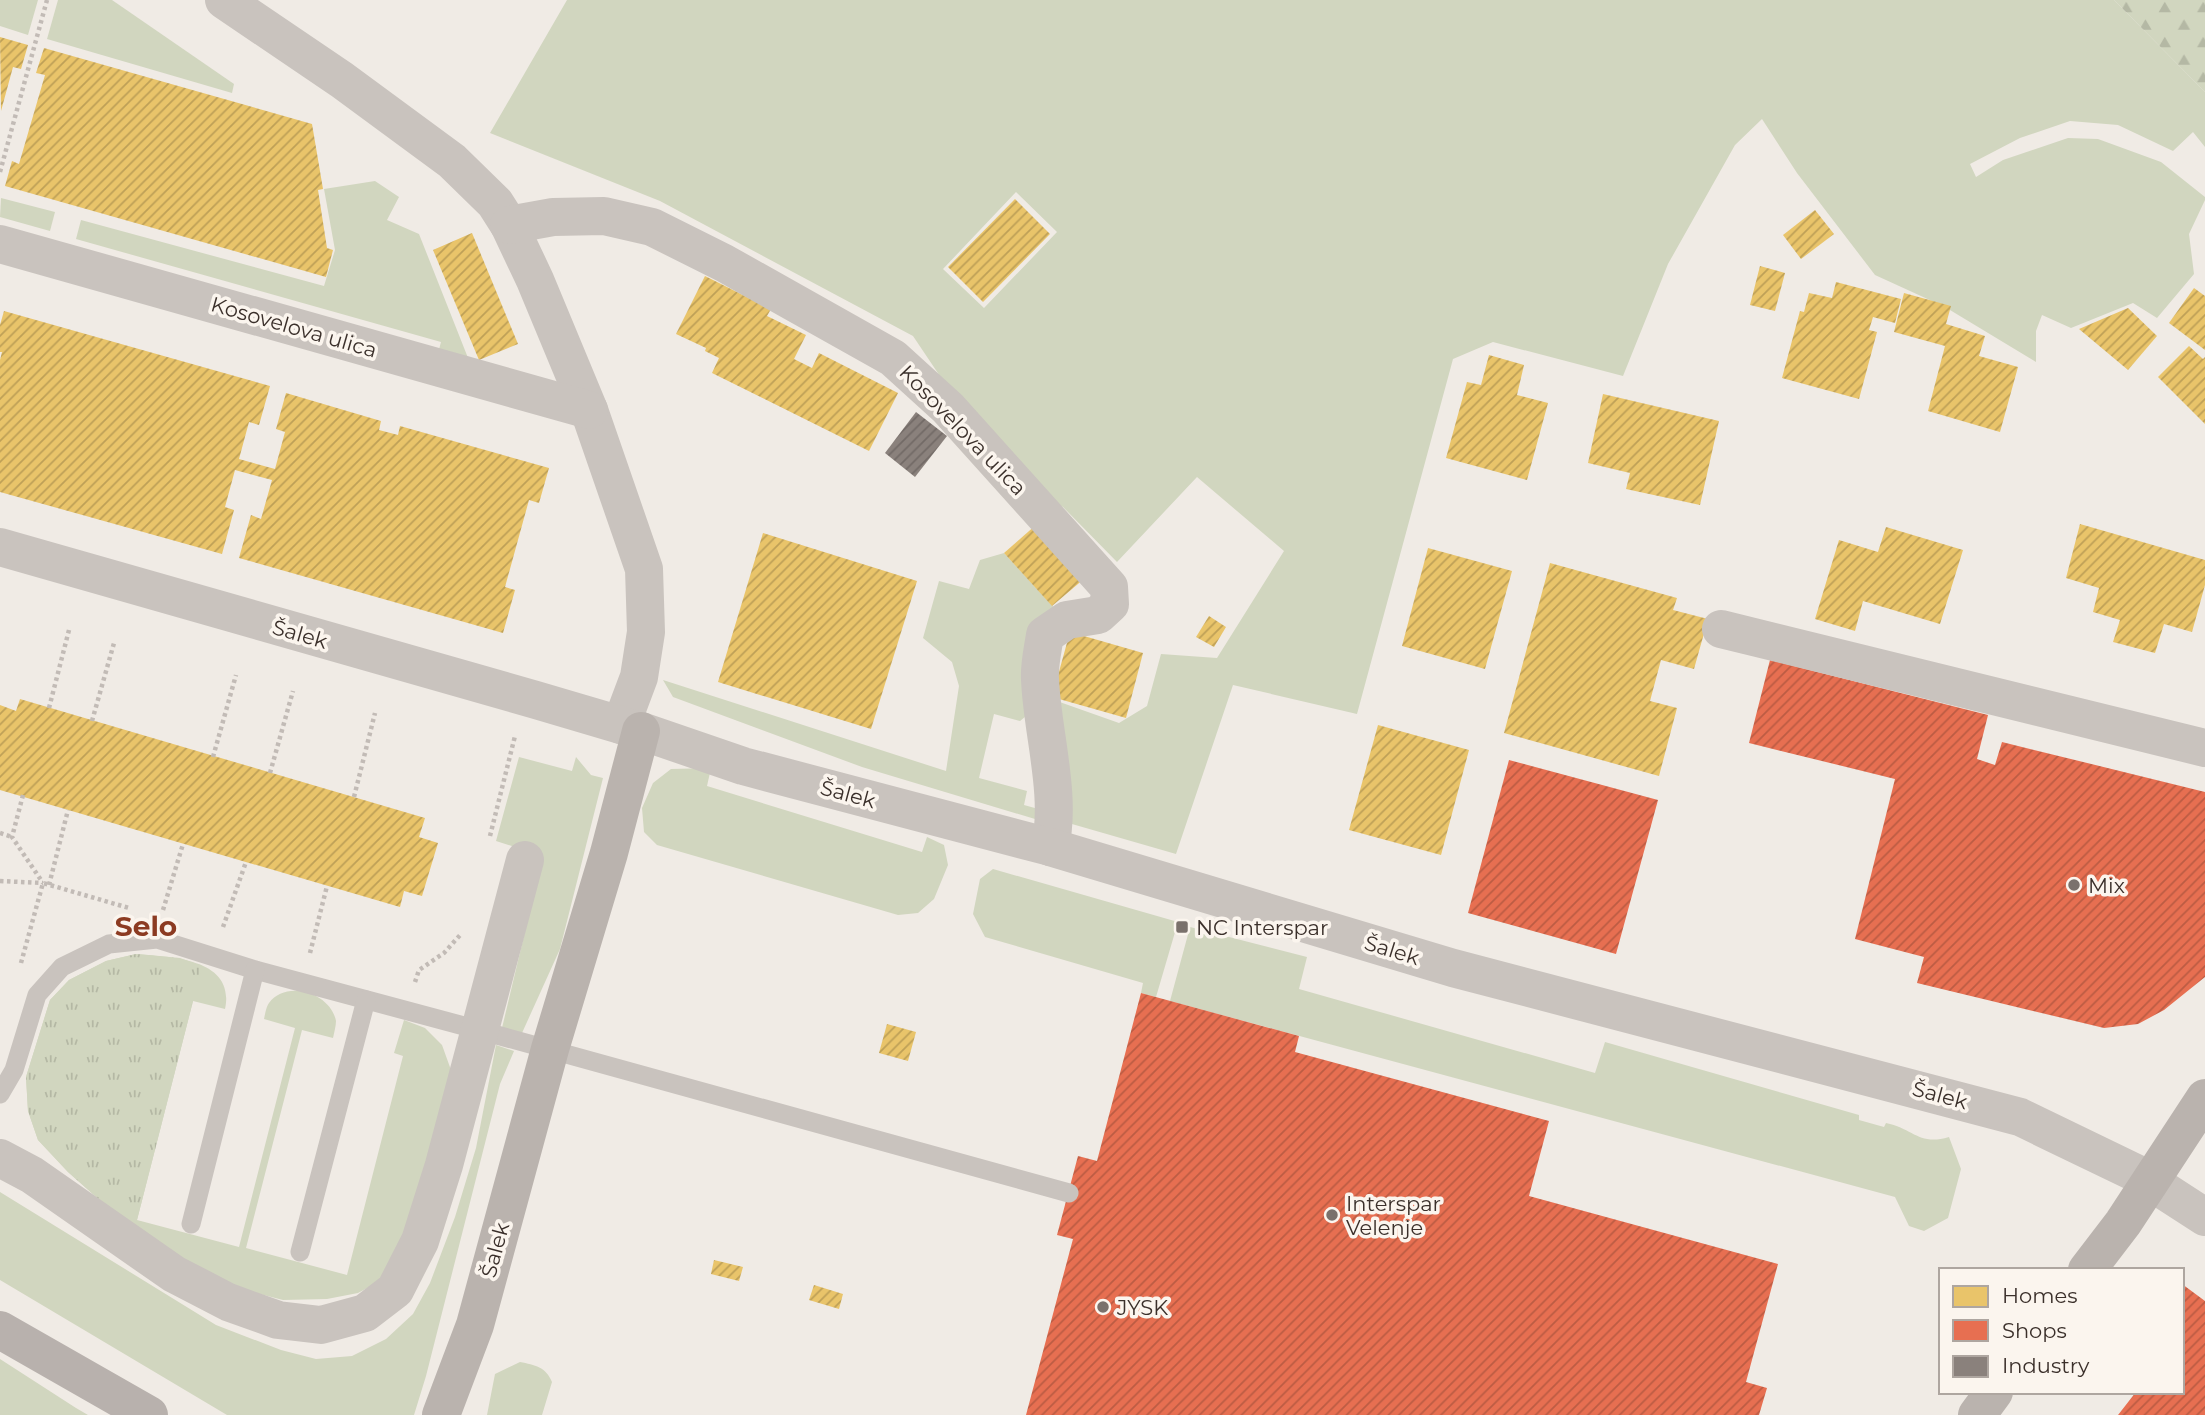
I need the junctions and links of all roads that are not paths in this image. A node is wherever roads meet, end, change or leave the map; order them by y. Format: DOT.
graph roads {
  1 [pos="224,0"];
  2 [pos="509,225"];
  3 [pos="0,244"];
  4 [pos="589,410"];
  5 [pos="0,547"];
  6 [pos="1721,629"];
  7 [pos="631,728"];
  8 [pos="2205,748"];
  9 [pos="1050,847"];
  10 [pos="525,860"];
  11 [pos="255,970"];
  12 [pos="366,1000"];
  13 [pos="479,1030"];
  14 [pos="550,1049"];
  15 [pos="0,1094"];
  16 [pos="2205,1098"];
  17 [pos="0,1158"];
  18 [pos="1069,1193"];
  19 [pos="2205,1217"];
  20 [pos="191,1224"];
  21 [pos="300,1252"];
  22 [pos="2089,1268"];
  23 [pos="475,1325"];
  24 [pos="0,1330"];
  25 [pos="1993,1394"];
  26 [pos="149,1415"];
  27 [pos="441,1415"];
  28 [pos="469,1415"];
  29 [pos="1977,1415"];
  1 -- 2 [label="street"];
  2 -- 4 [label="street"];
  2 -- 9 [label="street, Kosovelova ulica"];
  3 -- 4 [label="street, Kosovelova ulica"];
  4 -- 7 [label="street"];
  5 -- 7 [label="street, Šalek"];
  6 -- 8 [label="street"];
  7 -- 9 [label="street, Šalek"];
  7 -- 14 [label="street, Šalek"];
  9 -- 19 [label="street, Šalek"];
  10 -- 13 [label="street"];
  11 -- 12 [label="lane"];
  11 -- 15 [label="lane"];
  11 -- 20 [label="lane"];
  12 -- 13 [label="lane"];
  12 -- 21 [label="lane"];
  13 -- 14 [label="lane"];
  13 -- 17 [label="street"];
  14 -- 18 [label="lane"];
  14 -- 23 [label="street, Šalek"];
  16 -- 22 [label="street, bridge"];
  23 -- 27 [label="street"];
  23 -- 28 [label="street"];
  24 -- 26 [label="main road"];
  25 -- 29 [label="street"];
}
